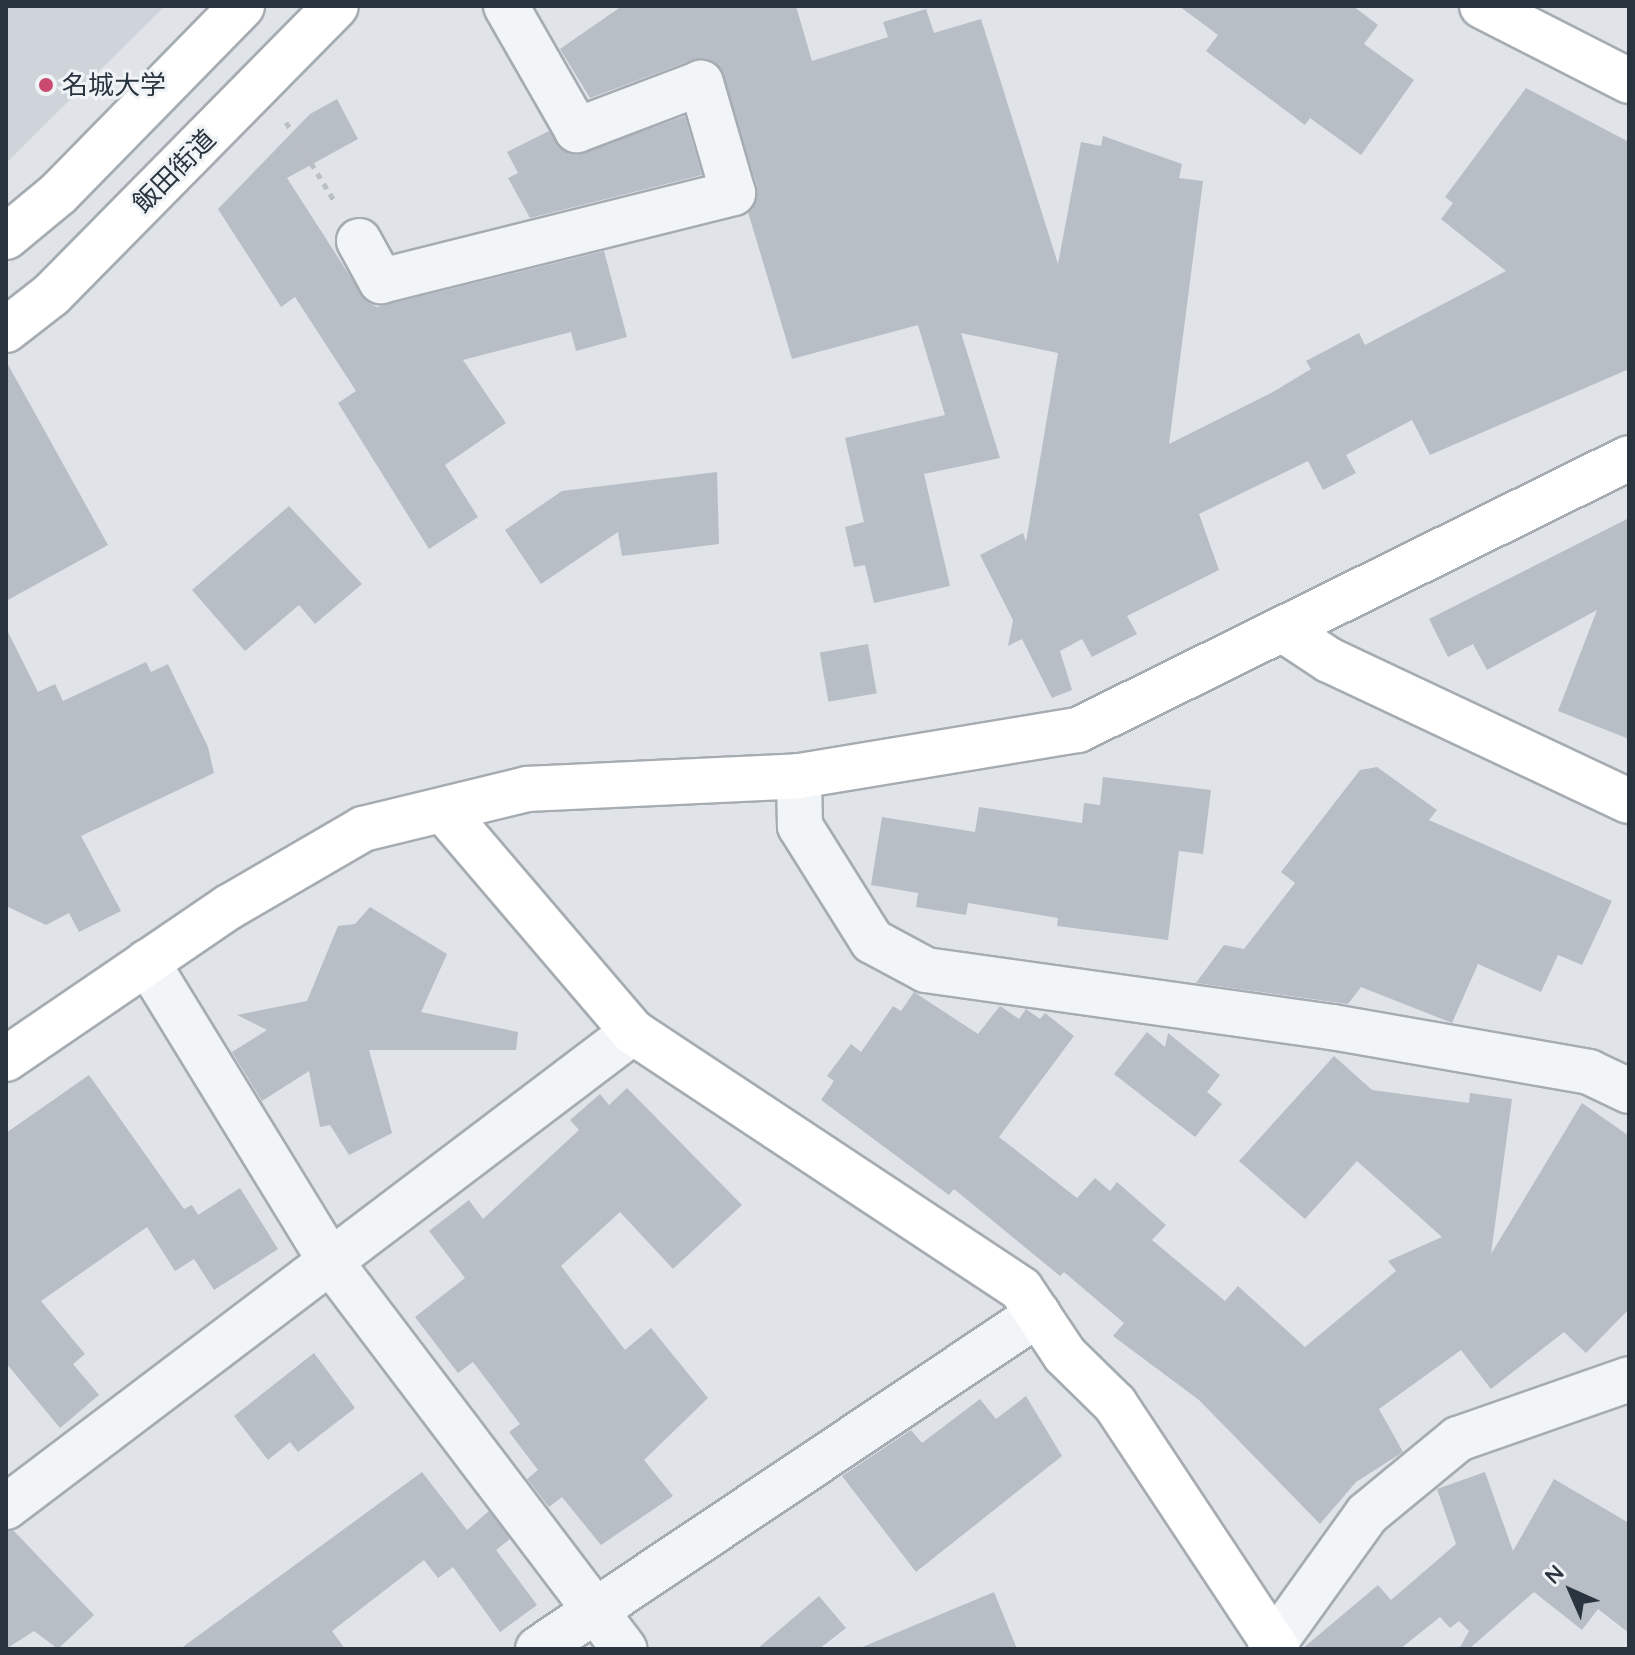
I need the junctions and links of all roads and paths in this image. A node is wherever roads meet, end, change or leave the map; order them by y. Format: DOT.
graph roads {
  1 [pos="242,6"];
  2 [pos="336,6"];
  3 [pos="506,6"];
  4 [pos="1482,6"];
  5 [pos="1629,81"];
  6 [pos="284,117"];
  7 [pos="6,237"];
  8 [pos="359,241"];
  9 [pos="6,330"];
  10 [pos="1629,458"];
  11 [pos="1288,633"];
  12 [pos="799,776"];
  13 [pos="1629,801"];
  14 [pos="445,812"];
  15 [pos="147,962"];
  16 [pos="633,1032"];
  17 [pos="6,1059"];
  18 [pos="1629,1091"];
  19 [pos="333,1265"];
  20 [pos="1038,1314"];
  21 [pos="1629,1379"];
  22 [pos="6,1507"];
  23 [pos="591,1610"];
  24 [pos="1273,1647"];
  25 [pos="538,1649"];
  26 [pos="625,1649"];
  1 -- 7 [label="main road"];
  2 -- 9 [label="main road, 飯田街道"];
  3 -- 8 [label="street"];
  4 -- 5 [label="main road"];
  6 -- 8 [label="path"];
  10 -- 11 [label="main road"];
  11 -- 12 [label="main road"];
  11 -- 13 [label="main road"];
  12 -- 14 [label="main road"];
  12 -- 18 [label="street"];
  14 -- 15 [label="main road"];
  14 -- 16 [label="main road"];
  15 -- 17 [label="main road"];
  15 -- 19 [label="street"];
  16 -- 19 [label="street"];
  16 -- 20 [label="main road"];
  19 -- 22 [label="street"];
  19 -- 23 [label="street"];
  20 -- 23 [label="street"];
  20 -- 24 [label="main road"];
  21 -- 24 [label="street"];
  23 -- 25 [label="street"];
  23 -- 26 [label="street"];
}
